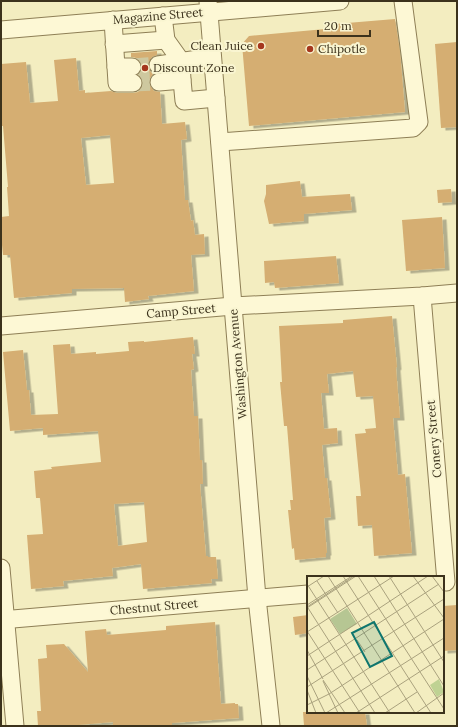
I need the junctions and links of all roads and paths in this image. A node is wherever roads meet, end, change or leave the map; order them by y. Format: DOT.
graph roads {
  1 [pos="340,1"];
  2 [pos="403,1"];
  3 [pos="318,2"];
  4 [pos="208,6"];
  5 [pos="163,16"];
  6 [pos="112,20"];
  7 [pos="1,30"];
  8 [pos="166,40"];
  9 [pos="114,44"];
  10 [pos="212,57"];
  11 [pos="181,61"];
  12 [pos="127,72"];
  13 [pos="182,80"];
  14 [pos="216,98"];
  15 [pos="220,142"];
  16 [pos="457,293"];
  17 [pos="422,296"];
  18 [pos="233,306"];
  19 [pos="1,326"];
  20 [pos="1,568"];
  21 [pos="449,582"];
  22 [pos="307,594"];
  23 [pos="257,598"];
  24 [pos="3,620"];
  25 [pos="15,726"];
  26 [pos="271,726"];
  1 -- 3 [label="street, Magazine Street"];
  2 -- 15 [label="street"];
  3 -- 4 [label="street, Magazine Street"];
  4 -- 5 [label="street, Magazine Street"];
  4 -- 10 [label="street, Washington Avenue"];
  5 -- 6 [label="street, Magazine Street"];
  5 -- 8 [label="street"];
  6 -- 7 [label="street, Magazine Street"];
  6 -- 9 [label="street"];
  8 -- 9 [label="street"];
  8 -- 11 [label="street"];
  9 -- 12 [label="street"];
  10 -- 11 [label="street"];
  10 -- 14 [label="street, Washington Avenue"];
  11 -- 13 [label="street"];
  11 -- 13 [label="street"];
  13 -- 14 [label="street"];
  14 -- 15 [label="street, Washington Avenue"];
  15 -- 18 [label="street, Washington Avenue"];
  16 -- 17 [label="street, Camp Street"];
  17 -- 18 [label="street, Camp Street"];
  17 -- 21 [label="street, Conery Street"];
  18 -- 19 [label="street, Camp Street"];
  18 -- 23 [label="street, Washington Avenue"];
  20 -- 24 [label="street"];
  22 -- 23 [label="street, Chestnut Street"];
  23 -- 24 [label="street, Chestnut Street"];
  23 -- 26 [label="street, Washington Avenue"];
  24 -- 25 [label="street"];
}
